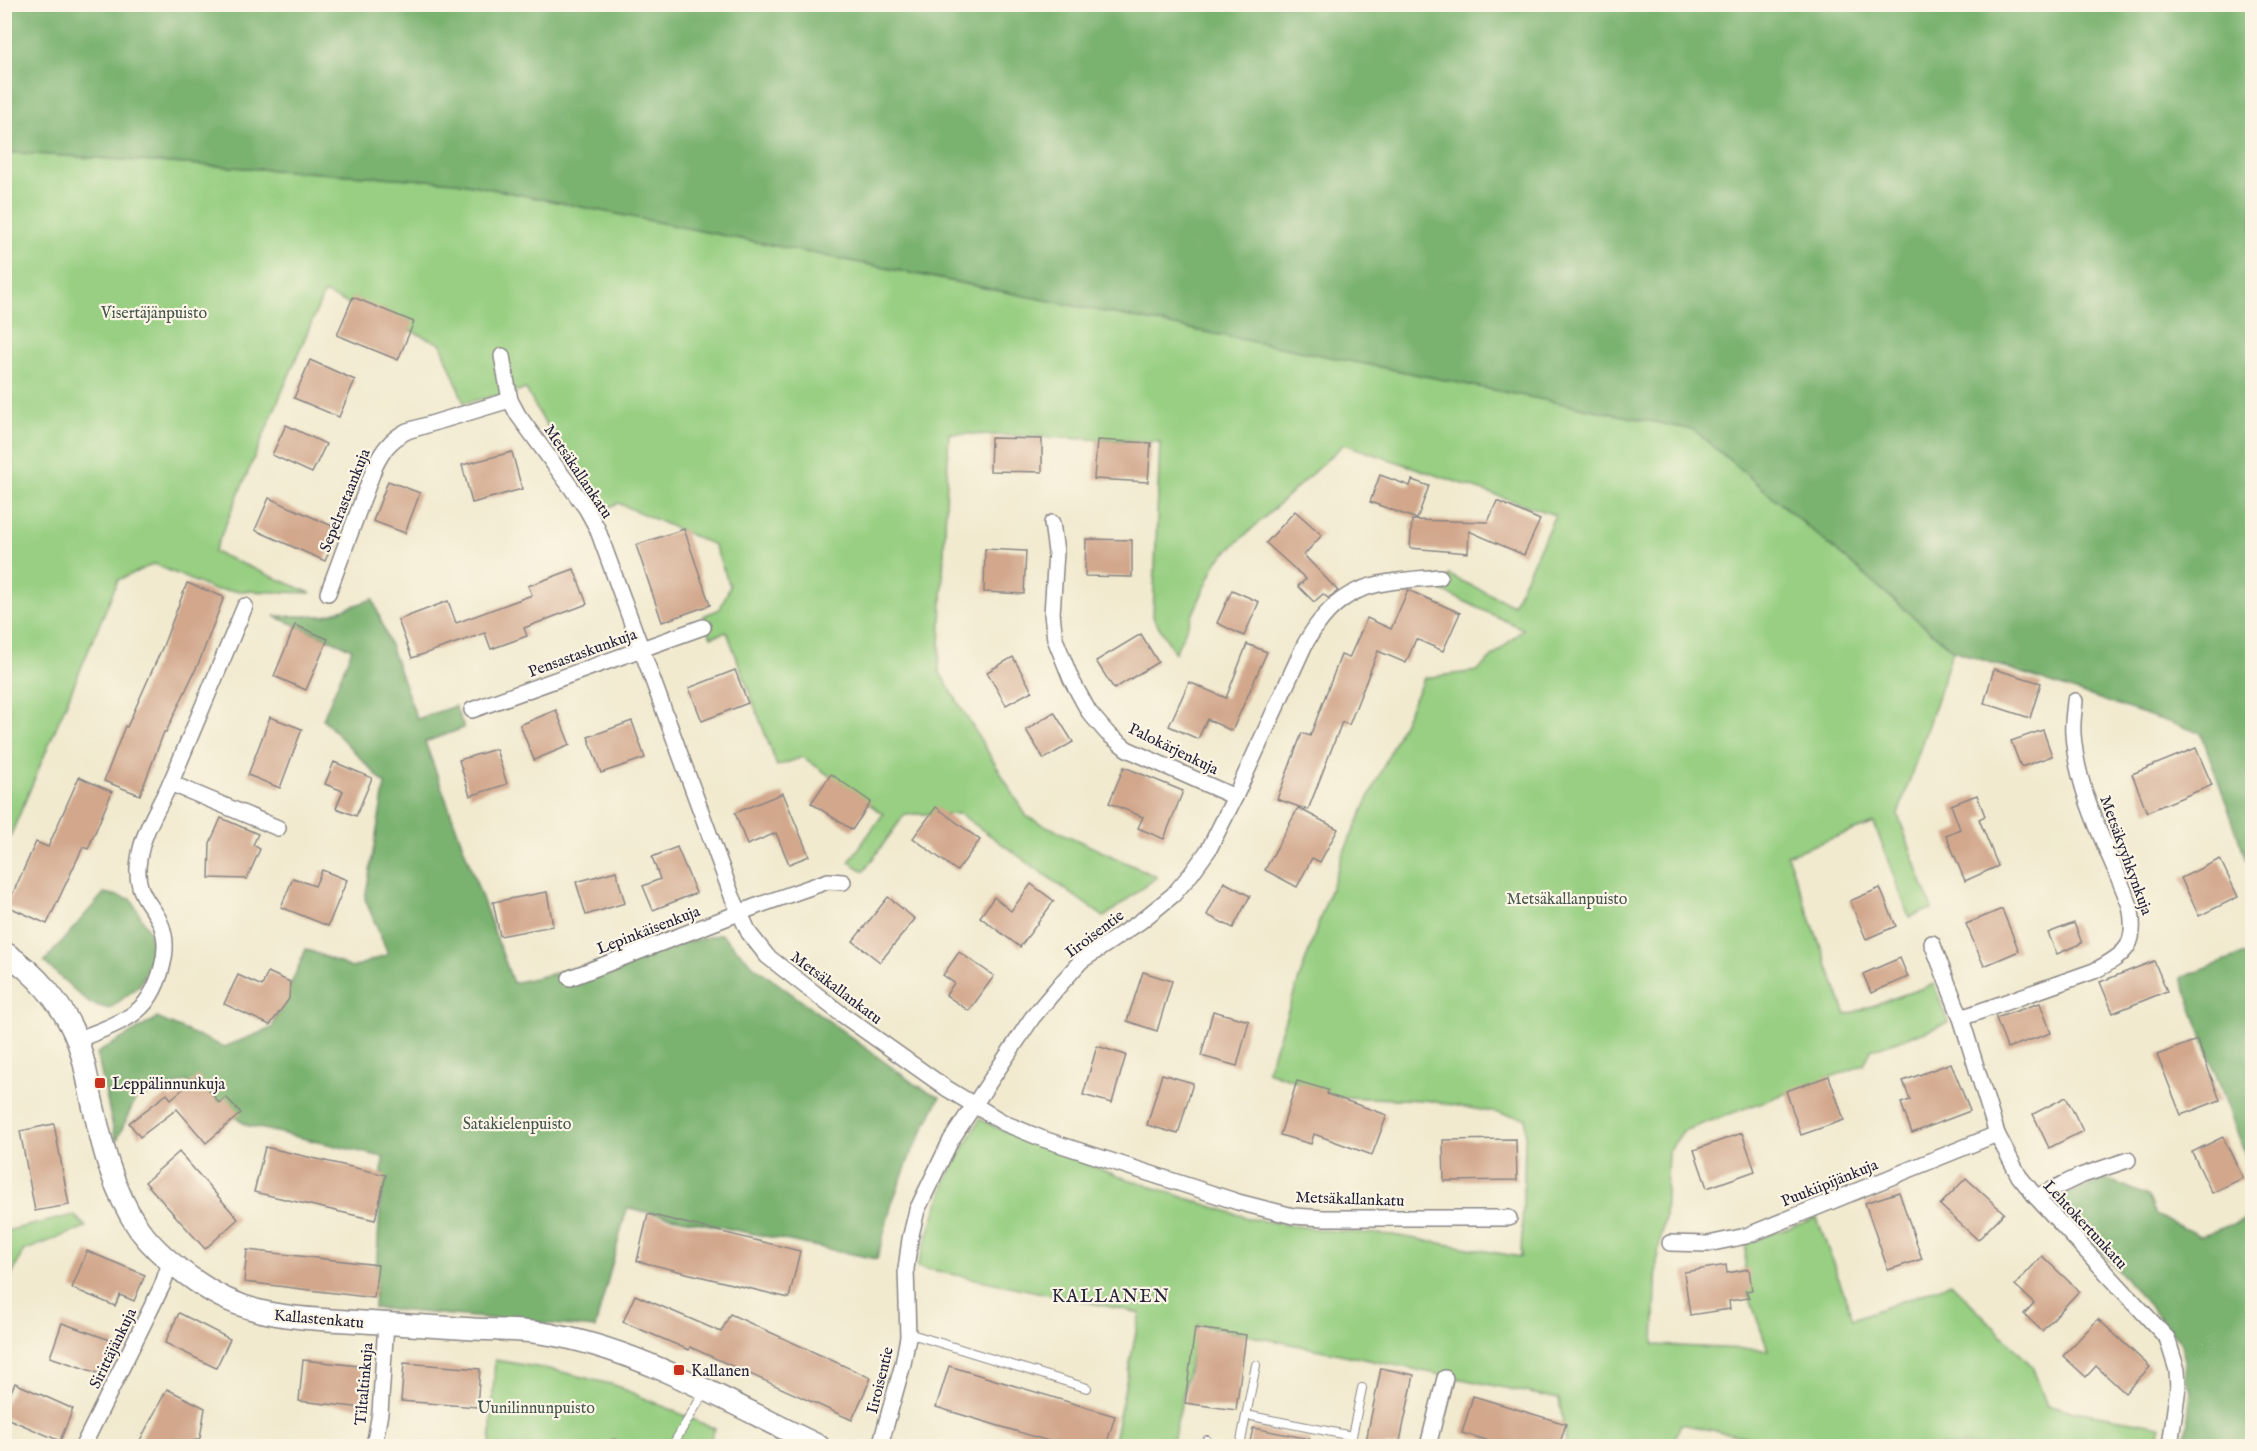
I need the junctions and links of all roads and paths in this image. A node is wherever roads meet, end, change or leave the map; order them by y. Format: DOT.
graph roads {
  1 [pos="502,356"];
  2 [pos="510,399"];
  3 [pos="1052,523"];
  4 [pos="1440,577"];
  5 [pos="328,593"];
  6 [pos="244,606"];
  7 [pos="703,627"];
  8 [pos="641,650"];
  9 [pos="2075,701"];
  10 [pos="472,710"];
  11 [pos="170,783"];
  12 [pos="1235,797"];
  13 [pos="278,828"];
  14 [pos="843,882"];
  15 [pos="739,913"];
  16 [pos="1932,943"];
  17 [pos="4,951"];
  18 [pos="570,978"];
  19 [pos="1961,1018"];
  20 [pos="77,1040"];
  21 [pos="974,1105"];
  22 [pos="1997,1134"];
  23 [pos="2128,1160"];
  24 [pos="2036,1197"];
  25 [pos="1509,1218"];
  26 [pos="1670,1243"];
  27 [pos="170,1263"];
  28 [pos="386,1324"];
  29 [pos="908,1333"];
  30 [pos="1256,1365"];
  31 [pos="1445,1378"];
  32 [pos="1087,1388"];
  33 [pos="1362,1388"];
  34 [pos="705,1391"];
  35 [pos="1246,1415"];
  36 [pos="614,1443"];
  37 [pos="83,1446"];
  38 [pos="374,1446"];
  39 [pos="623,1446"];
  40 [pos="672,1446"];
  41 [pos="819,1446"];
  42 [pos="880,1446"];
  43 [pos="1240,1446"];
  44 [pos="1428,1446"];
  45 [pos="2170,1446"];
  1 -- 2 [label="street, Metsäkallankatu"];
  2 -- 5 [label="street, Sepelrastaankuja"];
  2 -- 8 [label="street, Metsäkallankatu"];
  3 -- 12 [label="street, Palokärjenkuja"];
  4 -- 12 [label="street, Iiroisentie"];
  6 -- 11 [label="street"];
  7 -- 8 [label="street, Pensastaskunkuja"];
  8 -- 10 [label="street, Pensastaskunkuja"];
  8 -- 15 [label="street, Metsäkallankatu"];
  9 -- 19 [label="street, Metsäkyyhkynkuja"];
  11 -- 13 [label="street"];
  11 -- 20 [label="street"];
  12 -- 21 [label="street, Iiroisentie"];
  14 -- 15 [label="street, Lepinkäisenkuja"];
  15 -- 18 [label="street, Lepinkäisenkuja"];
  15 -- 21 [label="street, Metsäkallankatu"];
  16 -- 19 [label="street, Lehtokertunkatu"];
  17 -- 20 [label="street, Kallastenkatu"];
  19 -- 22 [label="street, Lehtokertunkatu"];
  20 -- 27 [label="street, Kallastenkatu"];
  21 -- 25 [label="street, Metsäkallankatu"];
  21 -- 29 [label="street, Iiroisentie"];
  22 -- 24 [label="street, Lehtokertunkatu"];
  22 -- 26 [label="street, Puukiipijänkuja"];
  23 -- 24 [label="street"];
  24 -- 45 [label="street, Lehtokertunkatu"];
  27 -- 28 [label="street, Kallastenkatu"];
  27 -- 37 [label="street, Sirittäjänkuja"];
  28 -- 34 [label="street, Kallastenkatu"];
  28 -- 38 [label="street, Tiltaltinkuja"];
  29 -- 32 [label="lane"];
  29 -- 42 [label="street, Iiroisentie"];
  30 -- 35 [label="lane"];
  31 -- 44 [label="street"];
  33 -- 35 [label="lane"];
  34 -- 40 [label="lane"];
  34 -- 41 [label="street, Kallastenkatu"];
  35 -- 43 [label="lane"];
  36 -- 39 [label="lane"];
}
